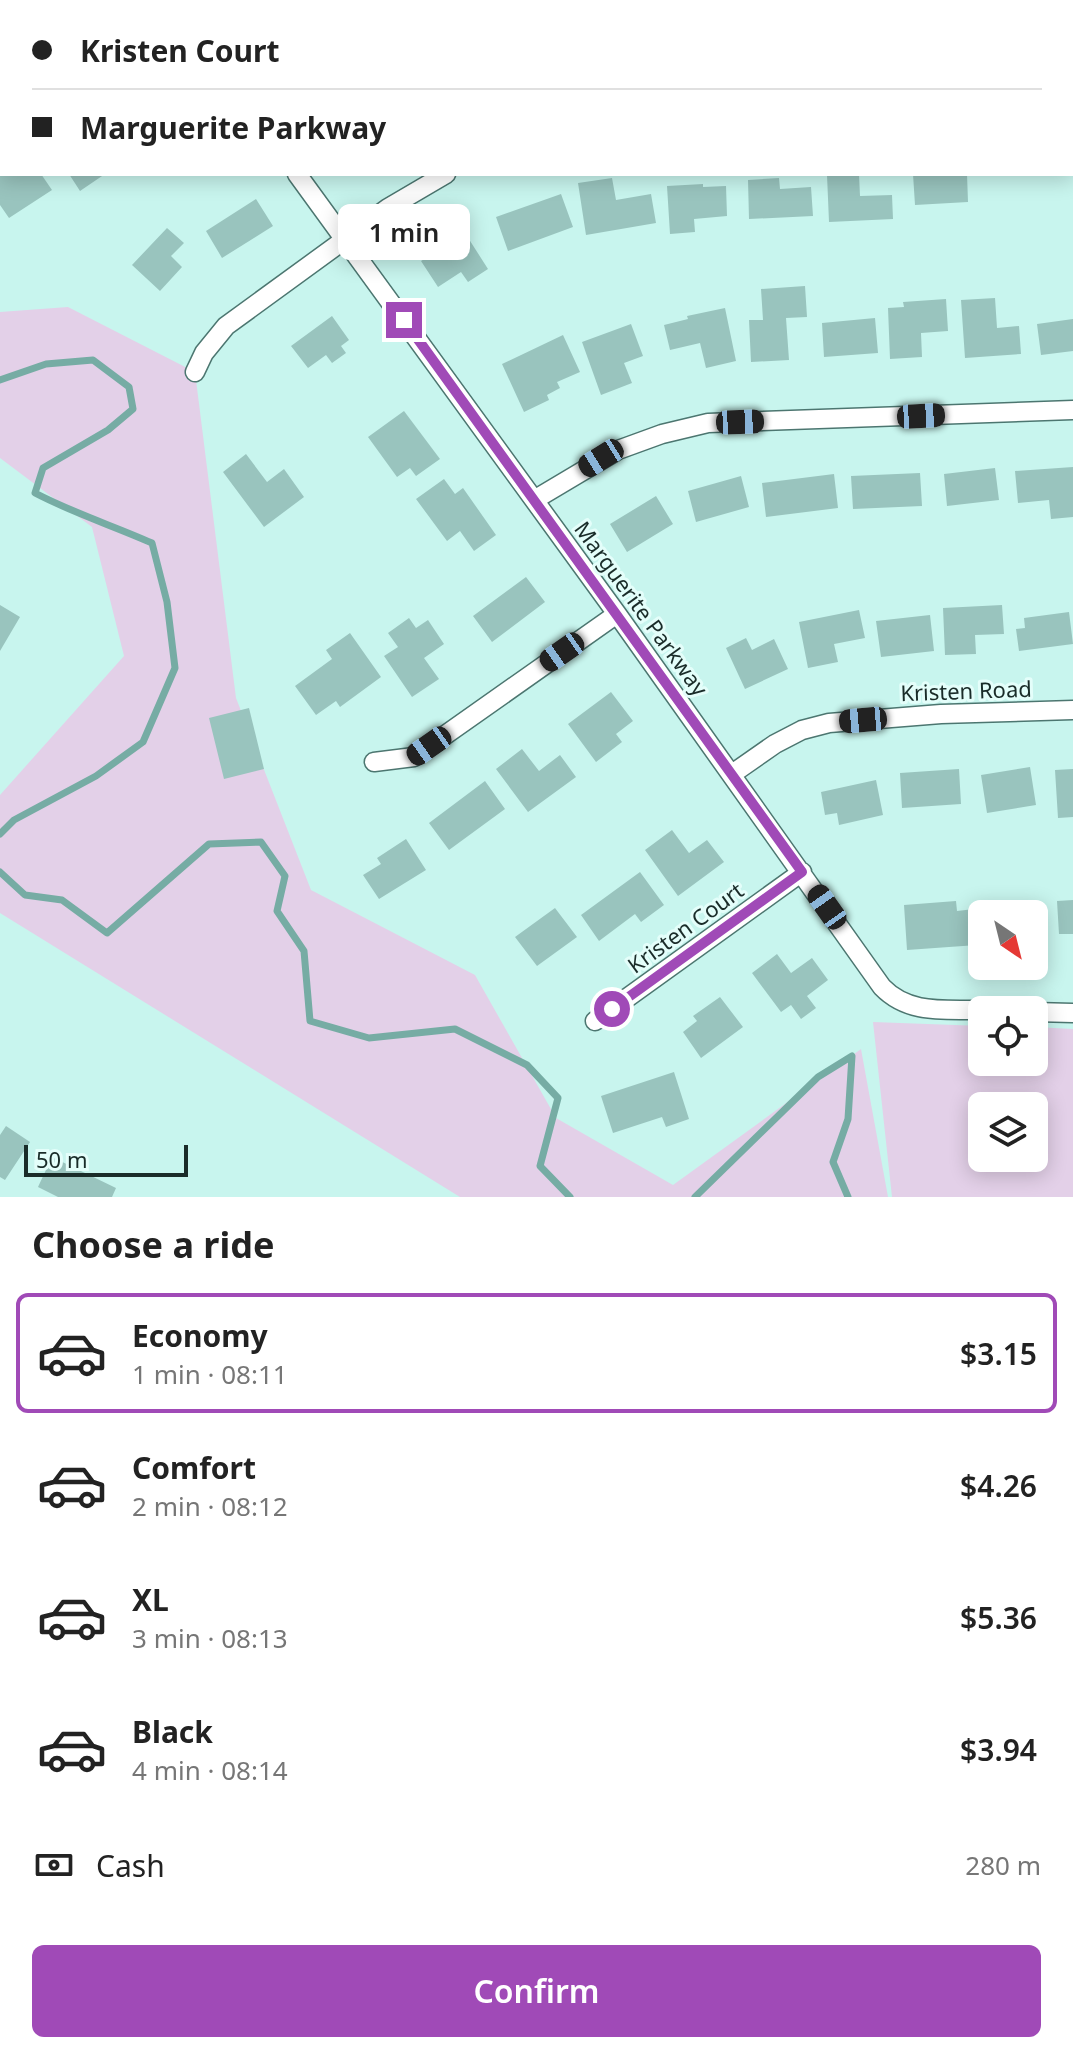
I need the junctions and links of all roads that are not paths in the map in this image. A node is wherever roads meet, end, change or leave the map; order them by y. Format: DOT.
graph roads {
  1 [pos="298,176"];
  2 [pos="443,176"];
  3 [pos="345,240"];
  4 [pos="195,372"];
  5 [pos="1073,410"];
  6 [pos="534,500"];
  7 [pos="617,614"];
  8 [pos="1073,710"];
  9 [pos="374,762"];
  10 [pos="732,774"];
  11 [pos="802,872"];
  12 [pos="968,1010"];
  13 [pos="1048,1012"];
  14 [pos="1073,1013"];
  15 [pos="595,1021"];
  1 -- 3 [label="street, Marguerite Parkway"];
  2 -- 3 [label="street"];
  3 -- 4 [label="street"];
  3 -- 6 [label="street, Marguerite Parkway"];
  5 -- 6 [label="street"];
  6 -- 7 [label="street, Marguerite Parkway"];
  7 -- 9 [label="street"];
  7 -- 10 [label="street, Marguerite Parkway"];
  8 -- 10 [label="street, Kristen Road"];
  10 -- 11 [label="street, Marguerite Parkway"];
  11 -- 12 [label="street, Marguerite Parkway"];
  11 -- 15 [label="street, Kristen Court"];
  13 -- 14 [label="street"];
}
